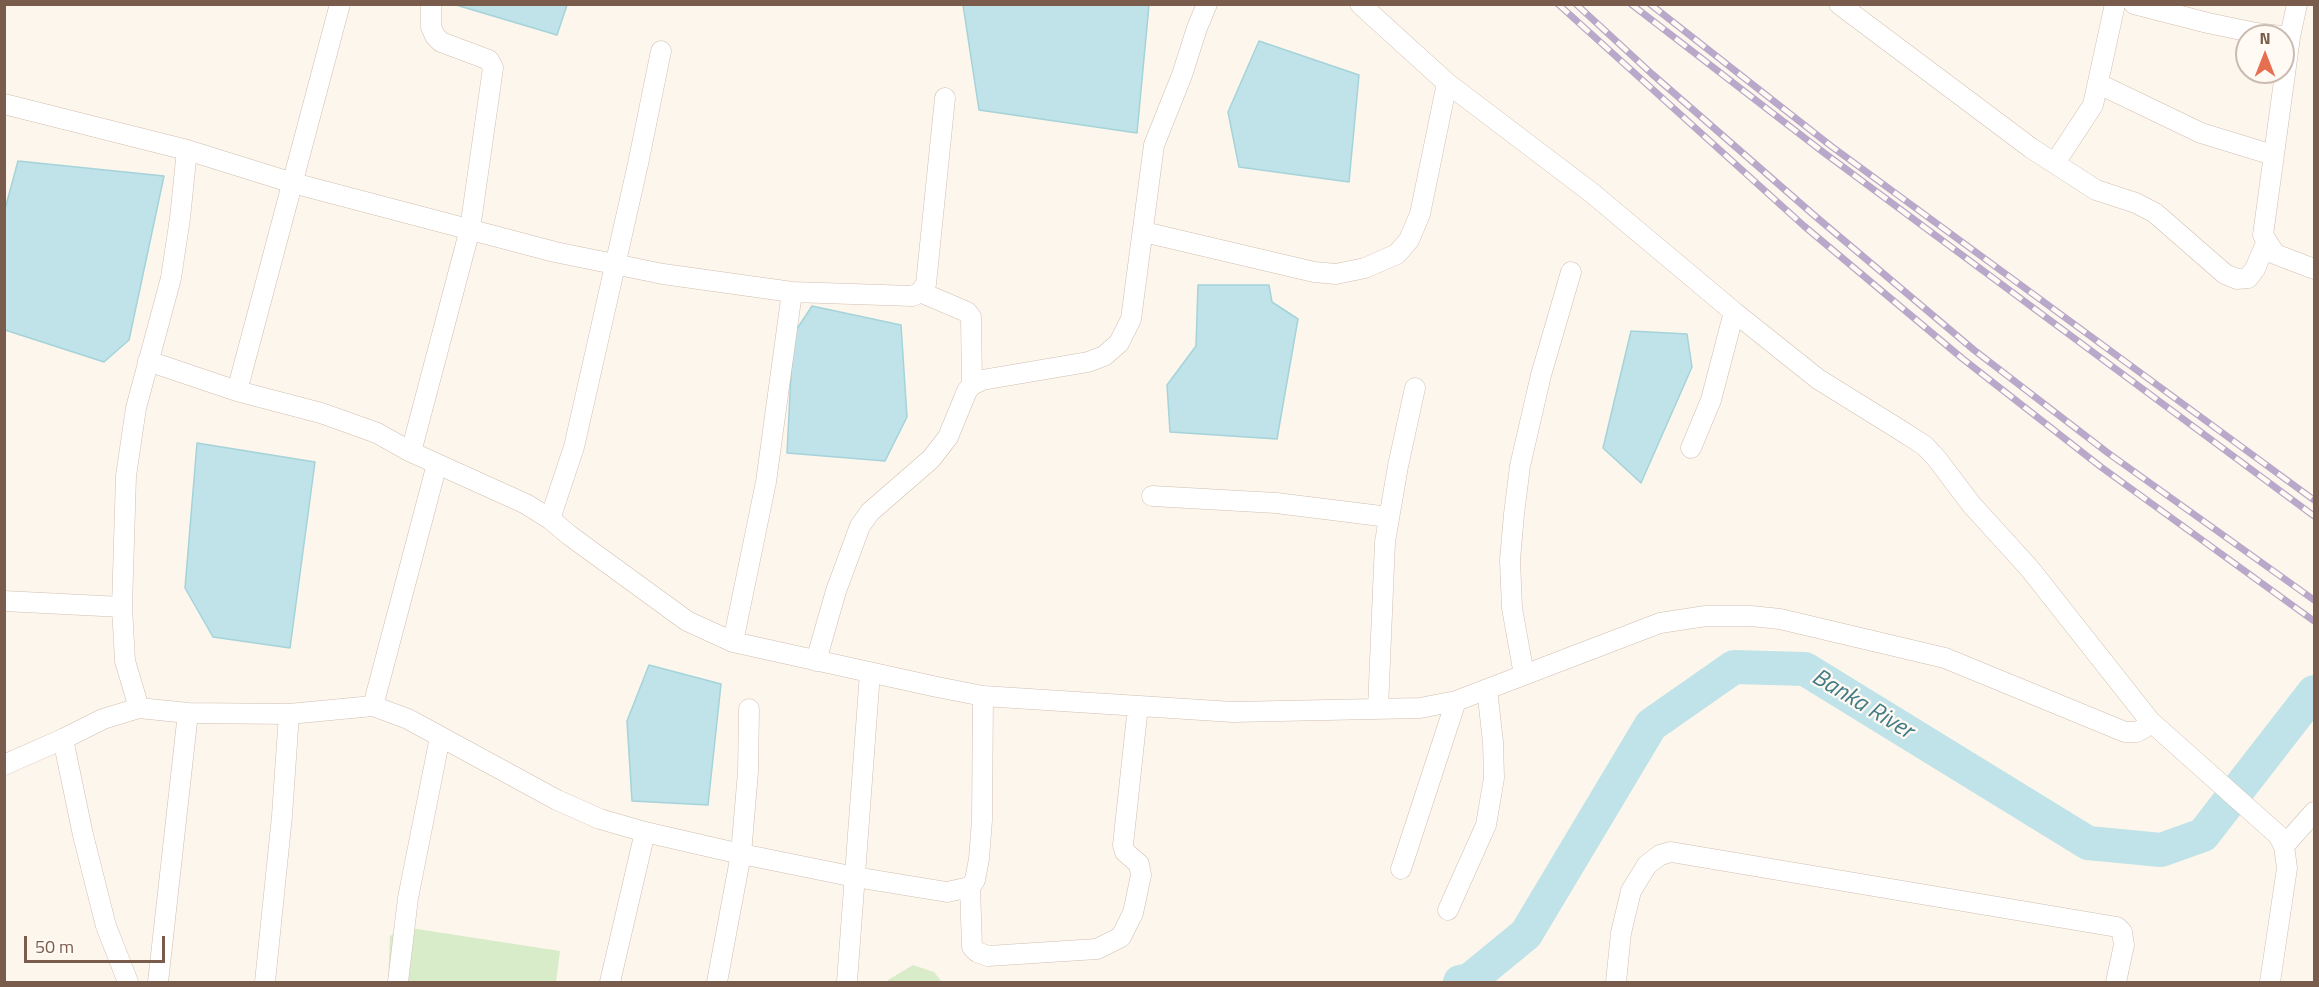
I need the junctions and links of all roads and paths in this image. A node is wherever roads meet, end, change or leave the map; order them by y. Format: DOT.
graph roads {
  1 [pos="340,4"];
  2 [pos="431,4"];
  3 [pos="1207,4"];
  4 [pos="1360,4"];
  5 [pos="1839,4"];
  6 [pos="2115,4"];
  7 [pos="2134,4"];
  8 [pos="2297,4"];
  9 [pos="2155,7"];
  10 [pos="2290,24"];
  11 [pos="2235,29"];
  12 [pos="661,51"];
  13 [pos="1447,83"];
  14 [pos="2099,84"];
  15 [pos="2280,84"];
  16 [pos="945,98"];
  17 [pos="4,104"];
  18 [pos="187,150"];
  19 [pos="2273,155"];
  20 [pos="2055,163"];
  21 [pos="293,183"];
  22 [pos="470,229"];
  23 [pos="1144,232"];
  24 [pos="2266,243"];
  25 [pos="615,265"];
  26 [pos="2314,269"];
  27 [pos="1571,272"];
  28 [pos="792,292"];
  29 [pos="920,292"];
  30 [pos="1734,312"];
  31 [pos="148,361"];
  32 [pos="972,385"];
  33 [pos="1415,388"];
  34 [pos="237,391"];
  35 [pos="1691,448"];
  36 [pos="411,452"];
  37 [pos="437,464"];
  38 [pos="1152,496"];
  39 [pos="1389,517"];
  40 [pos="550,519"];
  41 [pos="4,601"];
  42 [pos="122,607"];
  43 [pos="733,642"];
  44 [pos="816,661"];
  45 [pos="870,673"];
  46 [pos="1524,675"];
  47 [pos="1487,689"];
  48 [pos="983,696"];
  49 [pos="1456,701"];
  50 [pos="373,706"];
  51 [pos="1138,706"];
  52 [pos="139,708"];
  53 [pos="1378,708"];
  54 [pos="749,709"];
  55 [pos="188,713"];
  56 [pos="289,714"];
  57 [pos="2150,721"];
  58 [pos="440,737"];
  59 [pos="63,739"];
  60 [pos="4,765"];
  61 [pos="2314,812"];
  62 [pos="645,832"];
  63 [pos="2281,840"];
  64 [pos="741,854"];
  65 [pos="1401,869"];
  66 [pos="855,877"];
  67 [pos="970,887"];
  68 [pos="1448,910"];
  69 [pos="128,982"];
  70 [pos="158,982"];
  71 [pos="266,982"];
  72 [pos="398,982"];
  73 [pos="610,982"];
  74 [pos="717,982"];
  75 [pos="847,982"];
  76 [pos="1616,982"];
  77 [pos="2116,982"];
  78 [pos="2270,982"];
  1 -- 21 [label="street"];
  2 -- 22 [label="street"];
  3 -- 23 [label="street"];
  4 -- 13 [label="street"];
  5 -- 20 [label="street"];
  6 -- 14 [label="street"];
  7 -- 9 [label="street"];
  8 -- 10 [label="street"];
  9 -- 11 [label="street"];
  12 -- 25 [label="street"];
  13 -- 23 [label="street"];
  13 -- 30 [label="street"];
  14 -- 19 [label="street"];
  14 -- 20 [label="street"];
  15 -- 19 [label="street"];
  16 -- 29 [label="street"];
  17 -- 18 [label="street"];
  18 -- 21 [label="street"];
  18 -- 31 [label="street"];
  19 -- 24 [label="street"];
  20 -- 24 [label="street"];
  21 -- 22 [label="street"];
  21 -- 34 [label="street"];
  22 -- 25 [label="street"];
  22 -- 36 [label="street"];
  23 -- 32 [label="street"];
  24 -- 26 [label="street"];
  25 -- 28 [label="street"];
  25 -- 40 [label="street"];
  27 -- 46 [label="street"];
  28 -- 29 [label="street"];
  28 -- 43 [label="street"];
  29 -- 32 [label="street"];
  30 -- 35 [label="street"];
  30 -- 57 [label="street"];
  31 -- 34 [label="street"];
  31 -- 42 [label="street"];
  32 -- 44 [label="street"];
  33 -- 39 [label="street"];
  34 -- 36 [label="street"];
  36 -- 37 [label="street"];
  37 -- 40 [label="street"];
  37 -- 50 [label="street"];
  38 -- 39 [label="street"];
  39 -- 53 [label="street"];
  40 -- 43 [label="street"];
  41 -- 42 [label="street"];
  42 -- 52 [label="street"];
  43 -- 44 [label="street"];
  44 -- 45 [label="street"];
  45 -- 48 [label="street"];
  45 -- 66 [label="street"];
  46 -- 47 [label="street"];
  46 -- 57 [label="street"];
  47 -- 49 [label="street"];
  47 -- 68 [label="street"];
  48 -- 51 [label="street"];
  48 -- 67 [label="street"];
  49 -- 53 [label="street"];
  49 -- 65 [label="street"];
  50 -- 56 [label="street"];
  50 -- 58 [label="street"];
  51 -- 53 [label="street"];
  51 -- 67 [label="street"];
  52 -- 55 [label="street"];
  52 -- 59 [label="street"];
  54 -- 64 [label="street"];
  55 -- 56 [label="street"];
  55 -- 70 [label="street"];
  56 -- 71 [label="street"];
  57 -- 63 [label="street"];
  58 -- 62 [label="street"];
  58 -- 72 [label="street"];
  59 -- 60 [label="street"];
  59 -- 69 [label="street"];
  61 -- 63 [label="street"];
  62 -- 64 [label="street"];
  62 -- 73 [label="street"];
  63 -- 78 [label="street"];
  64 -- 66 [label="street"];
  64 -- 74 [label="street"];
  66 -- 67 [label="street"];
  66 -- 75 [label="street"];
  76 -- 77 [label="street"];
}
